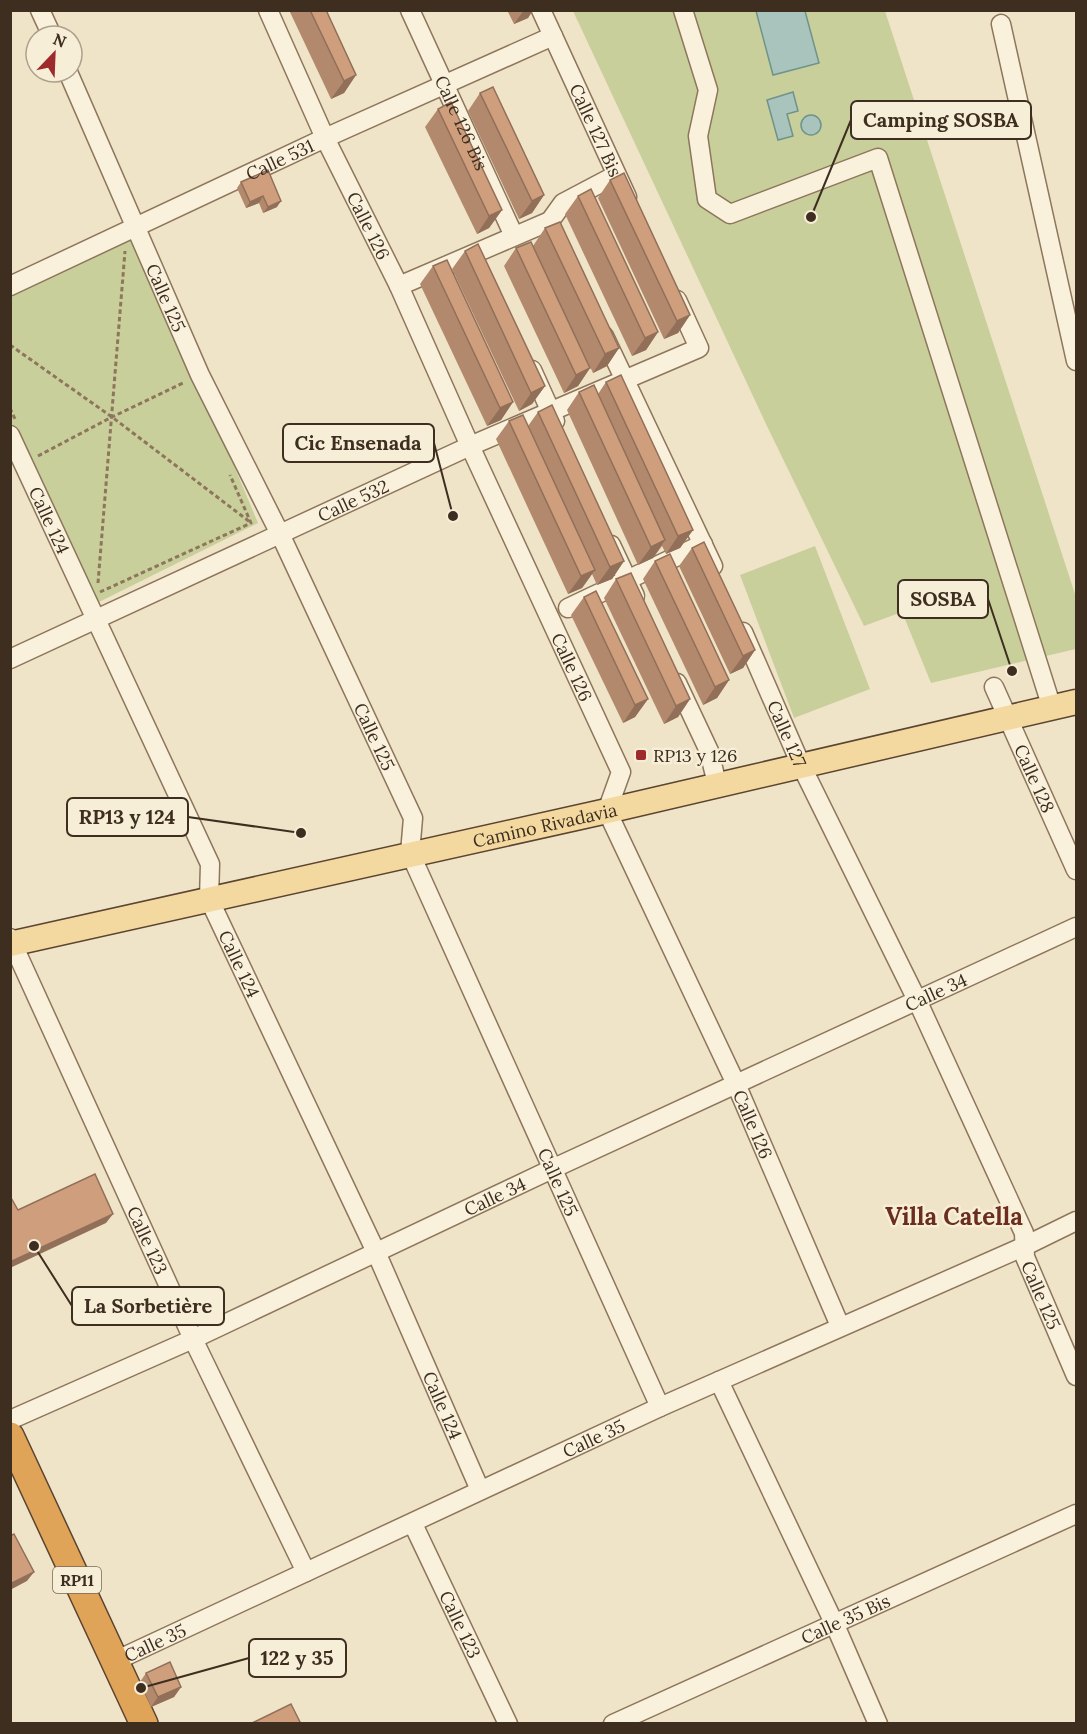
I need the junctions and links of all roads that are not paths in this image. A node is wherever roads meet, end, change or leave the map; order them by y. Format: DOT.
graph roads {
  1 [pos="40,10"];
  2 [pos="268,10"];
  3 [pos="410,10"];
  4 [pos="541,10"];
  5 [pos="682,10"];
  6 [pos="46,24"];
  7 [pos="1001,24"];
  8 [pos="553,36"];
  9 [pos="73,84"];
  10 [pos="444,84"];
  11 [pos="325,138"];
  12 [pos="616,175"];
  13 [pos="637,218"];
  14 [pos="550,220"];
  15 [pos="137,226"];
  16 [pos="514,237"];
  17 [pos="560,242"];
  18 [pos="478,252"];
  19 [pos="488,273"];
  20 [pos="668,283"];
  21 [pos="10,286"];
  22 [pos="399,286"];
  23 [pos="595,316"];
  24 [pos="527,358"];
  25 [pos="1077,361"];
  26 [pos="625,379"];
  27 [pos="551,412"];
  28 [pos="15,432"];
  29 [pos="560,433"];
  30 [pos="470,446"];
  31 [pos="603,526"];
  32 [pos="281,536"];
  33 [pos="703,544"];
  34 [pos="626,578"];
  35 [pos="722,586"];
  36 [pos="568,608"];
  37 [pos="642,611"];
  38 [pos="736,618"];
  39 [pos="97,620"];
  40 [pos="10,659"];
  41 [pos="668,665"];
  42 [pos="994,687"];
  43 [pos="1077,702"];
  44 [pos="1052,708"];
  45 [pos="1008,717"];
  46 [pos="801,765"];
  47 [pos="717,784"];
  48 [pos="607,811"];
  49 [pos="410,853"];
  50 [pos="1077,870"];
  51 [pos="209,899"];
  52 [pos="1077,927"];
  53 [pos="11,942"];
  54 [pos="917,1000"];
  55 [pos="736,1084"];
  56 [pos="552,1169"];
  57 [pos="1077,1221"];
  58 [pos="1025,1246"];
  59 [pos="376,1252"];
  60 [pos="840,1326"];
  61 [pos="194,1339"];
  62 [pos="1077,1376"];
  63 [pos="719,1381"];
  64 [pos="660,1407"];
  65 [pos="10,1420"];
  66 [pos="10,1436"];
  67 [pos="480,1490"];
  68 [pos="1077,1514"];
  69 [pos="413,1524"];
  70 [pos="306,1572"];
  71 [pos="835,1625"];
  72 [pos="115,1661"];
  73 [pos="144,1724"];
  74 [pos="508,1724"];
  75 [pos="613,1724"];
  76 [pos="878,1724"];
  1 -- 6 [label="street"];
  2 -- 11 [label="street, Calle 126"];
  3 -- 10 [label="street, Calle 126 Bis"];
  4 -- 8 [label="street, Calle 127 Bis"];
  5 -- 44 [label="street"];
  7 -- 25 [label="street"];
  8 -- 10 [label="street, Calle 531"];
  8 -- 12 [label="street, Calle 127 Bis"];
  9 -- 15 [label="street, Calle 125"];
  10 -- 11 [label="street, Calle 531"];
  10 -- 16 [label="street, Calle 126 Bis"];
  11 -- 15 [label="street, Calle 531"];
  11 -- 22 [label="street, Calle 126"];
  12 -- 13 [label="street, Calle 127 Bis"];
  12 -- 14 [label="street"];
  14 -- 16 [label="street"];
  14 -- 17 [label="street"];
  15 -- 21 [label="street, Calle 531"];
  15 -- 32 [label="street, Calle 125"];
  16 -- 18 [label="street"];
  18 -- 19 [label="street"];
  18 -- 22 [label="street"];
  20 -- 26 [label="street, Calle 532"];
  22 -- 30 [label="street, Calle 126"];
  23 -- 26 [label="street"];
  24 -- 27 [label="street"];
  26 -- 27 [label="street, Calle 532"];
  26 -- 33 [label="street"];
  27 -- 29 [label="street"];
  27 -- 30 [label="street, Calle 532"];
  28 -- 39 [label="street, Calle 124"];
  30 -- 32 [label="street, Calle 532"];
  30 -- 48 [label="street, Calle 126"];
  31 -- 34 [label="street"];
  32 -- 39 [label="street, Calle 532"];
  32 -- 49 [label="street, Calle 125"];
  33 -- 34 [label="street"];
  33 -- 35 [label="street"];
  34 -- 36 [label="street"];
  34 -- 37 [label="street"];
  38 -- 46 [label="street, Calle 127"];
  39 -- 40 [label="street, Calle 532"];
  39 -- 51 [label="street, Calle 124"];
  41 -- 47 [label="street"];
  42 -- 45 [label="street, Calle 128"];
  43 -- 44 [label="main road, Camino Rivadavia"];
  44 -- 45 [label="main road, Camino Rivadavia"];
  45 -- 46 [label="main road, Camino Rivadavia"];
  45 -- 50 [label="street, Calle 128"];
  46 -- 47 [label="main road, Camino Rivadavia"];
  46 -- 54 [label="street, Calle 127"];
  47 -- 48 [label="main road, Camino Rivadavia"];
  48 -- 49 [label="main road, Camino Rivadavia"];
  48 -- 55 [label="street, Calle 126"];
  49 -- 51 [label="main road, Camino Rivadavia"];
  49 -- 56 [label="street, Calle 125"];
  51 -- 53 [label="main road, Camino Rivadavia"];
  51 -- 59 [label="street, Calle 124"];
  52 -- 54 [label="street, Calle 34"];
  53 -- 61 [label="street, Calle 123"];
  54 -- 55 [label="street, Calle 34"];
  54 -- 58 [label="street, Calle 127"];
  55 -- 56 [label="street, Calle 34"];
  55 -- 60 [label="street, Calle 126"];
  56 -- 59 [label="street, Calle 34"];
  56 -- 64 [label="street, Calle 125"];
  57 -- 58 [label="street, Calle 35"];
  58 -- 60 [label="street, Calle 35"];
  58 -- 62 [label="street, Calle 125"];
  59 -- 61 [label="street, Calle 34"];
  59 -- 67 [label="street, Calle 124"];
  60 -- 63 [label="street, Calle 35"];
  61 -- 65 [label="street, Calle 34"];
  61 -- 70 [label="street, Calle 123"];
  63 -- 64 [label="street, Calle 35"];
  63 -- 71 [label="street"];
  64 -- 67 [label="street, Calle 35"];
  66 -- 72 [label="highway, RP11"];
  67 -- 69 [label="street, Calle 35"];
  68 -- 71 [label="street, Calle 35 Bis"];
  69 -- 70 [label="street, Calle 35"];
  69 -- 74 [label="street, Calle 123"];
  70 -- 72 [label="street, Calle 35"];
  71 -- 75 [label="street, Calle 35 Bis"];
  71 -- 76 [label="street"];
  72 -- 73 [label="highway, RP11"];
}
